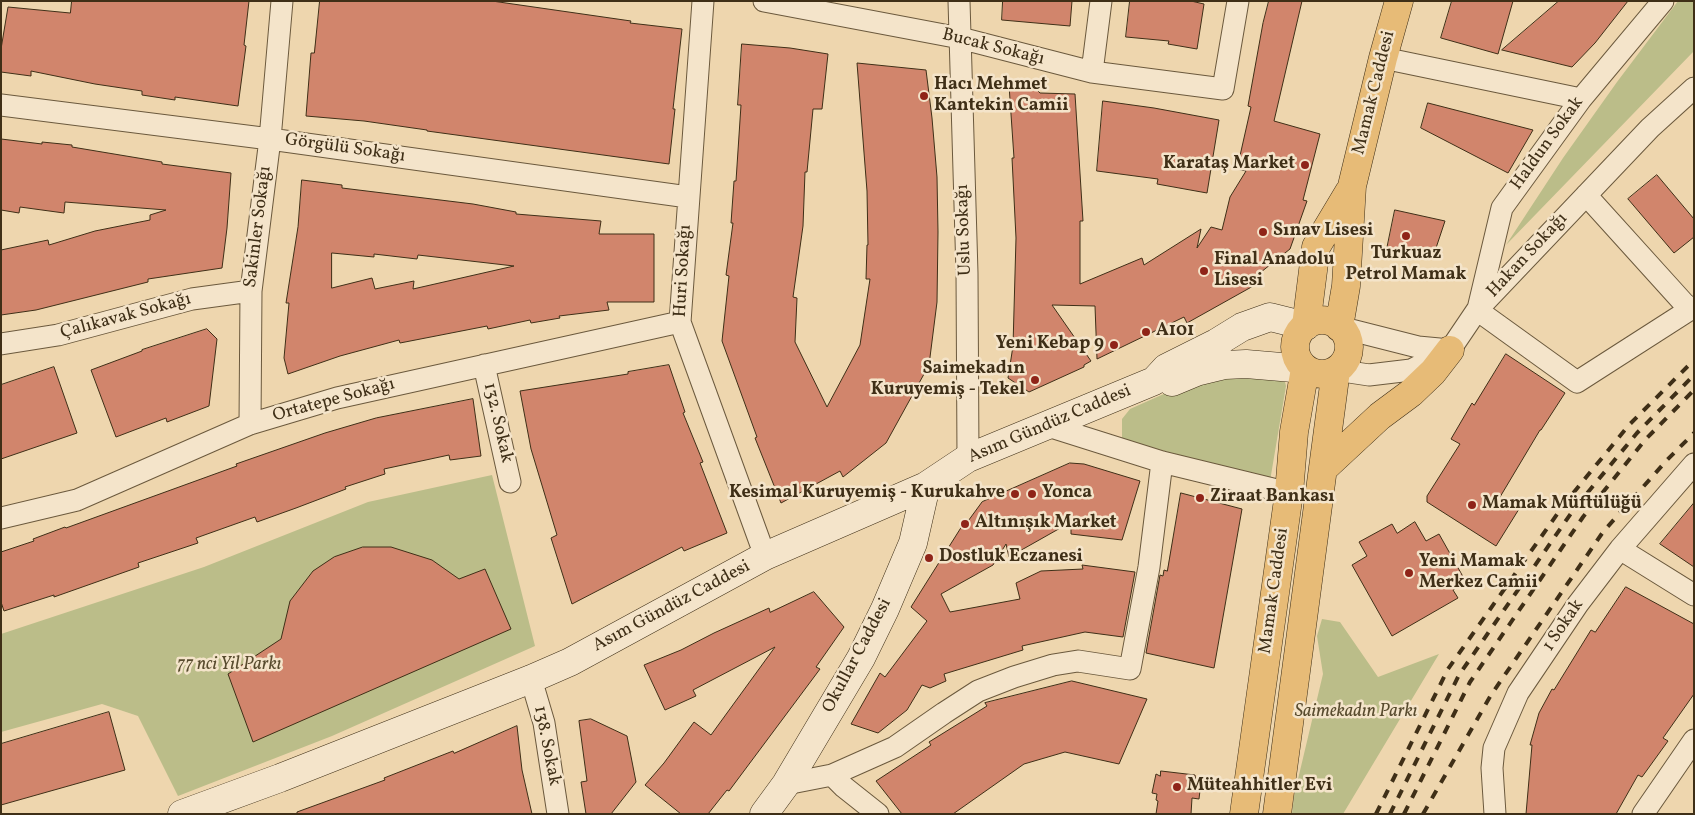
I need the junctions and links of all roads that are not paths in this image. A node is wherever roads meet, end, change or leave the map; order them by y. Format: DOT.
graph roads {
  1 [pos="282,1"];
  2 [pos="703,1"];
  3 [pos="764,1"];
  4 [pos="959,1"];
  5 [pos="1101,1"];
  6 [pos="1238,1"];
  7 [pos="1399,1"];
  8 [pos="1663,1"];
  9 [pos="960,38"];
  10 [pos="1383,58"];
  11 [pos="1092,72"];
  12 [pos="1694,88"];
  13 [pos="1580,99"];
  14 [pos="1,104"];
  15 [pos="270,139"];
  16 [pos="1352,186"];
  17 [pos="1586,195"];
  18 [pos="688,198"];
  19 [pos="251,291"];
  20 [pos="1692,308"];
  21 [pos="1478,310"];
  22 [pos="680,322"];
  23 [pos="1306,326"];
  24 [pos="1339,327"];
  25 [pos="1,344"];
  26 [pos="1450,350"];
  27 [pos="484,365"];
  28 [pos="1305,369"];
  29 [pos="1336,370"];
  30 [pos="1154,381"];
  31 [pos="250,424"];
  32 [pos="1048,426"];
  33 [pos="968,458"];
  34 [pos="1162,462"];
  35 [pos="1694,464"];
  36 [pos="1323,469"];
  37 [pos="510,482"];
  38 [pos="926,486"];
  39 [pos="1290,493"];
  40 [pos="1,518"];
  41 [pos="1620,549"];
  42 [pos="765,556"];
  43 [pos="1694,595"];
  44 [pos="532,679"];
  45 [pos="1694,740"];
  46 [pos="832,775"];
  47 [pos="786,784"];
  48 [pos="186,813"];
  49 [pos="558,814"];
  50 [pos="764,814"];
  51 [pos="878,814"];
  52 [pos="1244,814"];
  53 [pos="1277,814"];
  54 [pos="1494,814"];
  55 [pos="1644,814"];
  1 -- 15 [label="street, Sakinler Sokağı"];
  2 -- 18 [label="street, Huri Sokağı"];
  3 -- 9 [label="street, Bucak Sokağı"];
  4 -- 9 [label="street, Uslu Sokağı"];
  5 -- 11 [label="street"];
  6 -- 11 [label="street, Bucak Sokağı"];
  7 -- 10 [label="main road, Mamak Caddesi"];
  8 -- 13 [label="street, Haldun Sokak"];
  9 -- 11 [label="street, Bucak Sokağı"];
  9 -- 33 [label="street, Uslu Sokağı"];
  10 -- 13 [label="street"];
  10 -- 16 [label="main road, Mamak Caddesi"];
  12 -- 17 [label="street, Hakan Sokağı"];
  13 -- 21 [label="street, Haldun Sokak"];
  14 -- 15 [label="street, Görgülü Sokağı"];
  15 -- 18 [label="street, Görgülü Sokağı"];
  15 -- 19 [label="street, Sakinler Sokağı"];
  16 -- 23 [label="main road, Mamak Caddesi"];
  16 -- 24 [label="main road, Mamak Caddesi"];
  17 -- 20 [label="street"];
  17 -- 21 [label="street, Hakan Sokağı"];
  18 -- 22 [label="street, Huri Sokağı"];
  19 -- 25 [label="street, Çalıkavak Sokağı"];
  19 -- 31 [label="street, Sakinler Sokağı"];
  20 -- 21 [label="street"];
  21 -- 26 [label="street, Hakan Sokağı"];
  22 -- 27 [label="street, Ortatepe Sokağı"];
  22 -- 42 [label="street, Huri Sokağı"];
  23 -- 24 [label="main road"];
  23 -- 28 [label="main road"];
  23 -- 30 [label="street, Asım Gündüz Caddesi"];
  24 -- 26 [label="street"];
  24 -- 29 [label="main road"];
  26 -- 29 [label="street"];
  26 -- 36 [label="main road"];
  27 -- 31 [label="street, Ortatepe Sokağı"];
  27 -- 37 [label="street, 132. Sokak"];
  28 -- 29 [label="main road"];
  28 -- 30 [label="street, Asım Gündüz Caddesi"];
  28 -- 39 [label="main road, Mamak Caddesi"];
  29 -- 36 [label="main road, Mamak Caddesi"];
  30 -- 32 [label="street, Asım Gündüz Caddesi"];
  31 -- 40 [label="street, Ortatepe Sokağı"];
  32 -- 33 [label="street, Asım Gündüz Caddesi"];
  32 -- 34 [label="street"];
  33 -- 38 [label="street, Asım Gündüz Caddesi"];
  34 -- 39 [label="street"];
  34 -- 46 [label="street"];
  35 -- 41 [label="street, 1 Sokak"];
  36 -- 53 [label="main road, Mamak Caddesi"];
  38 -- 42 [label="street, Asım Gündüz Caddesi"];
  38 -- 47 [label="street, Okullar Caddesi"];
  39 -- 52 [label="main road, Mamak Caddesi"];
  41 -- 43 [label="street"];
  41 -- 54 [label="street, 1 Sokak"];
  42 -- 44 [label="street, Asım Gündüz Caddesi"];
  44 -- 48 [label="street, Asım Gündüz Caddesi"];
  44 -- 49 [label="street, 138. Sokak"];
  45 -- 55 [label="street"];
  46 -- 47 [label="street"];
  46 -- 51 [label="street"];
  47 -- 50 [label="street, Okullar Caddesi"];
}
